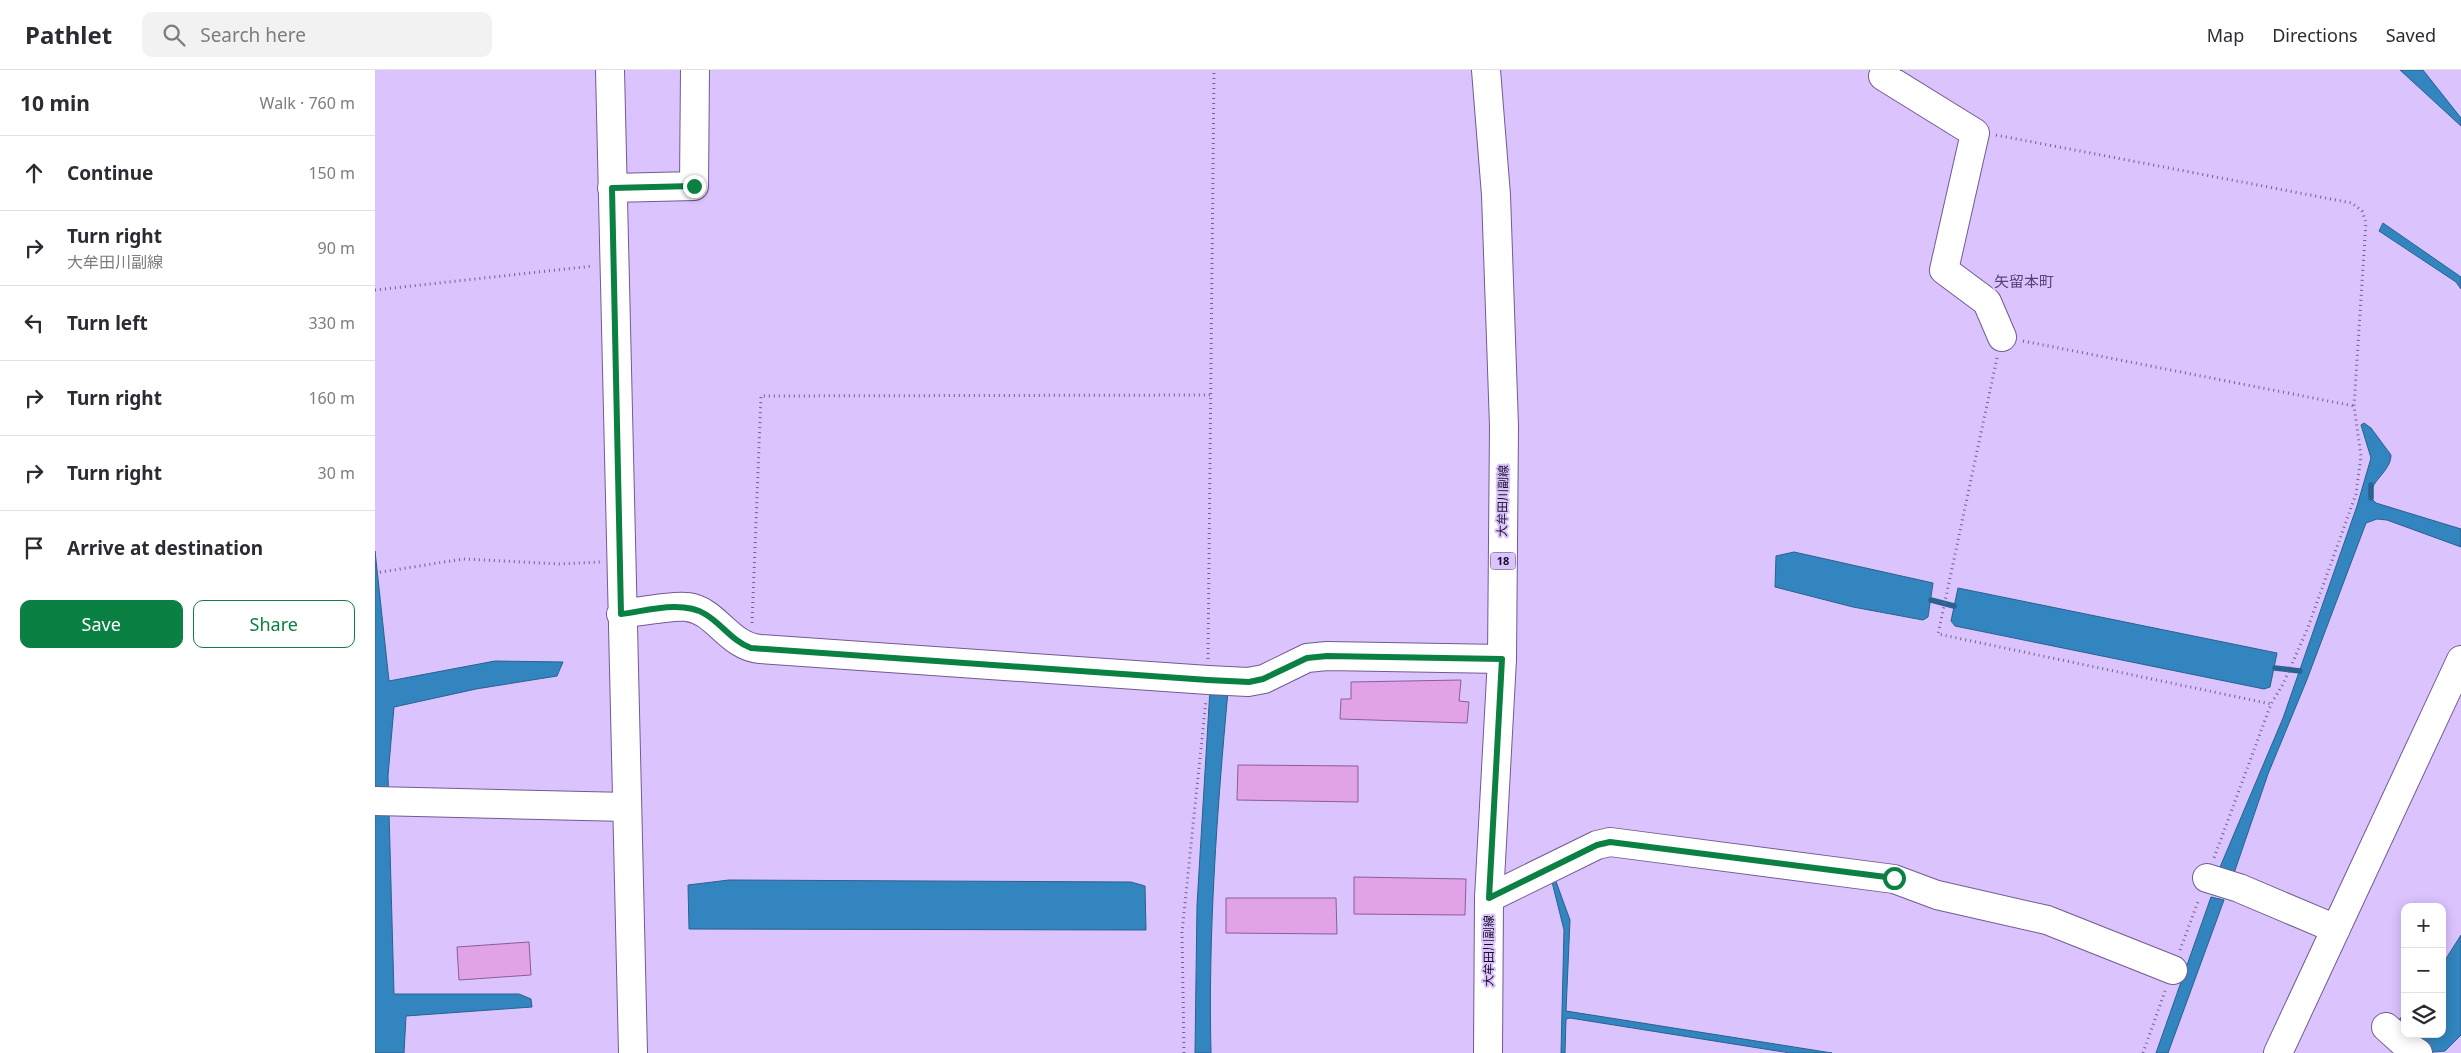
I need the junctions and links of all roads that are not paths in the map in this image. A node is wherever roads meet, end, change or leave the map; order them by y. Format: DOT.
graph roads {
  1 [pos="610,70"];
  2 [pos="695,70"];
  3 [pos="1486,70"];
  4 [pos="1886,70"];
  5 [pos="612,188"];
  6 [pos="2001,337"];
  7 [pos="621,614"];
  8 [pos="1502,659"];
  9 [pos="2461,660"];
  10 [pos="375,801"];
  11 [pos="627,807"];
  12 [pos="2221,883"];
  13 [pos="1489,898"];
  14 [pos="2335,929"];
  15 [pos="2173,970"];
  16 [pos="2386,1027"];
  17 [pos="633,1053"];
  18 [pos="1488,1053"];
  19 [pos="2278,1053"];
  20 [pos="2418,1053"];
  1 -- 5 [label="street"];
  2 -- 5 [label="street"];
  3 -- 8 [label="street, 大牟田川副線 / 18"];
  4 -- 6 [label="street"];
  5 -- 7 [label="street"];
  7 -- 8 [label="street"];
  7 -- 11 [label="street"];
  8 -- 13 [label="street, 大牟田川副線 / 18"];
  9 -- 14 [label="street"];
  10 -- 11 [label="street"];
  11 -- 17 [label="street"];
  12 -- 14 [label="street"];
  13 -- 15 [label="street"];
  13 -- 18 [label="street, 大牟田川副線 / 18"];
  14 -- 19 [label="street"];
  16 -- 20 [label="street"];
}
